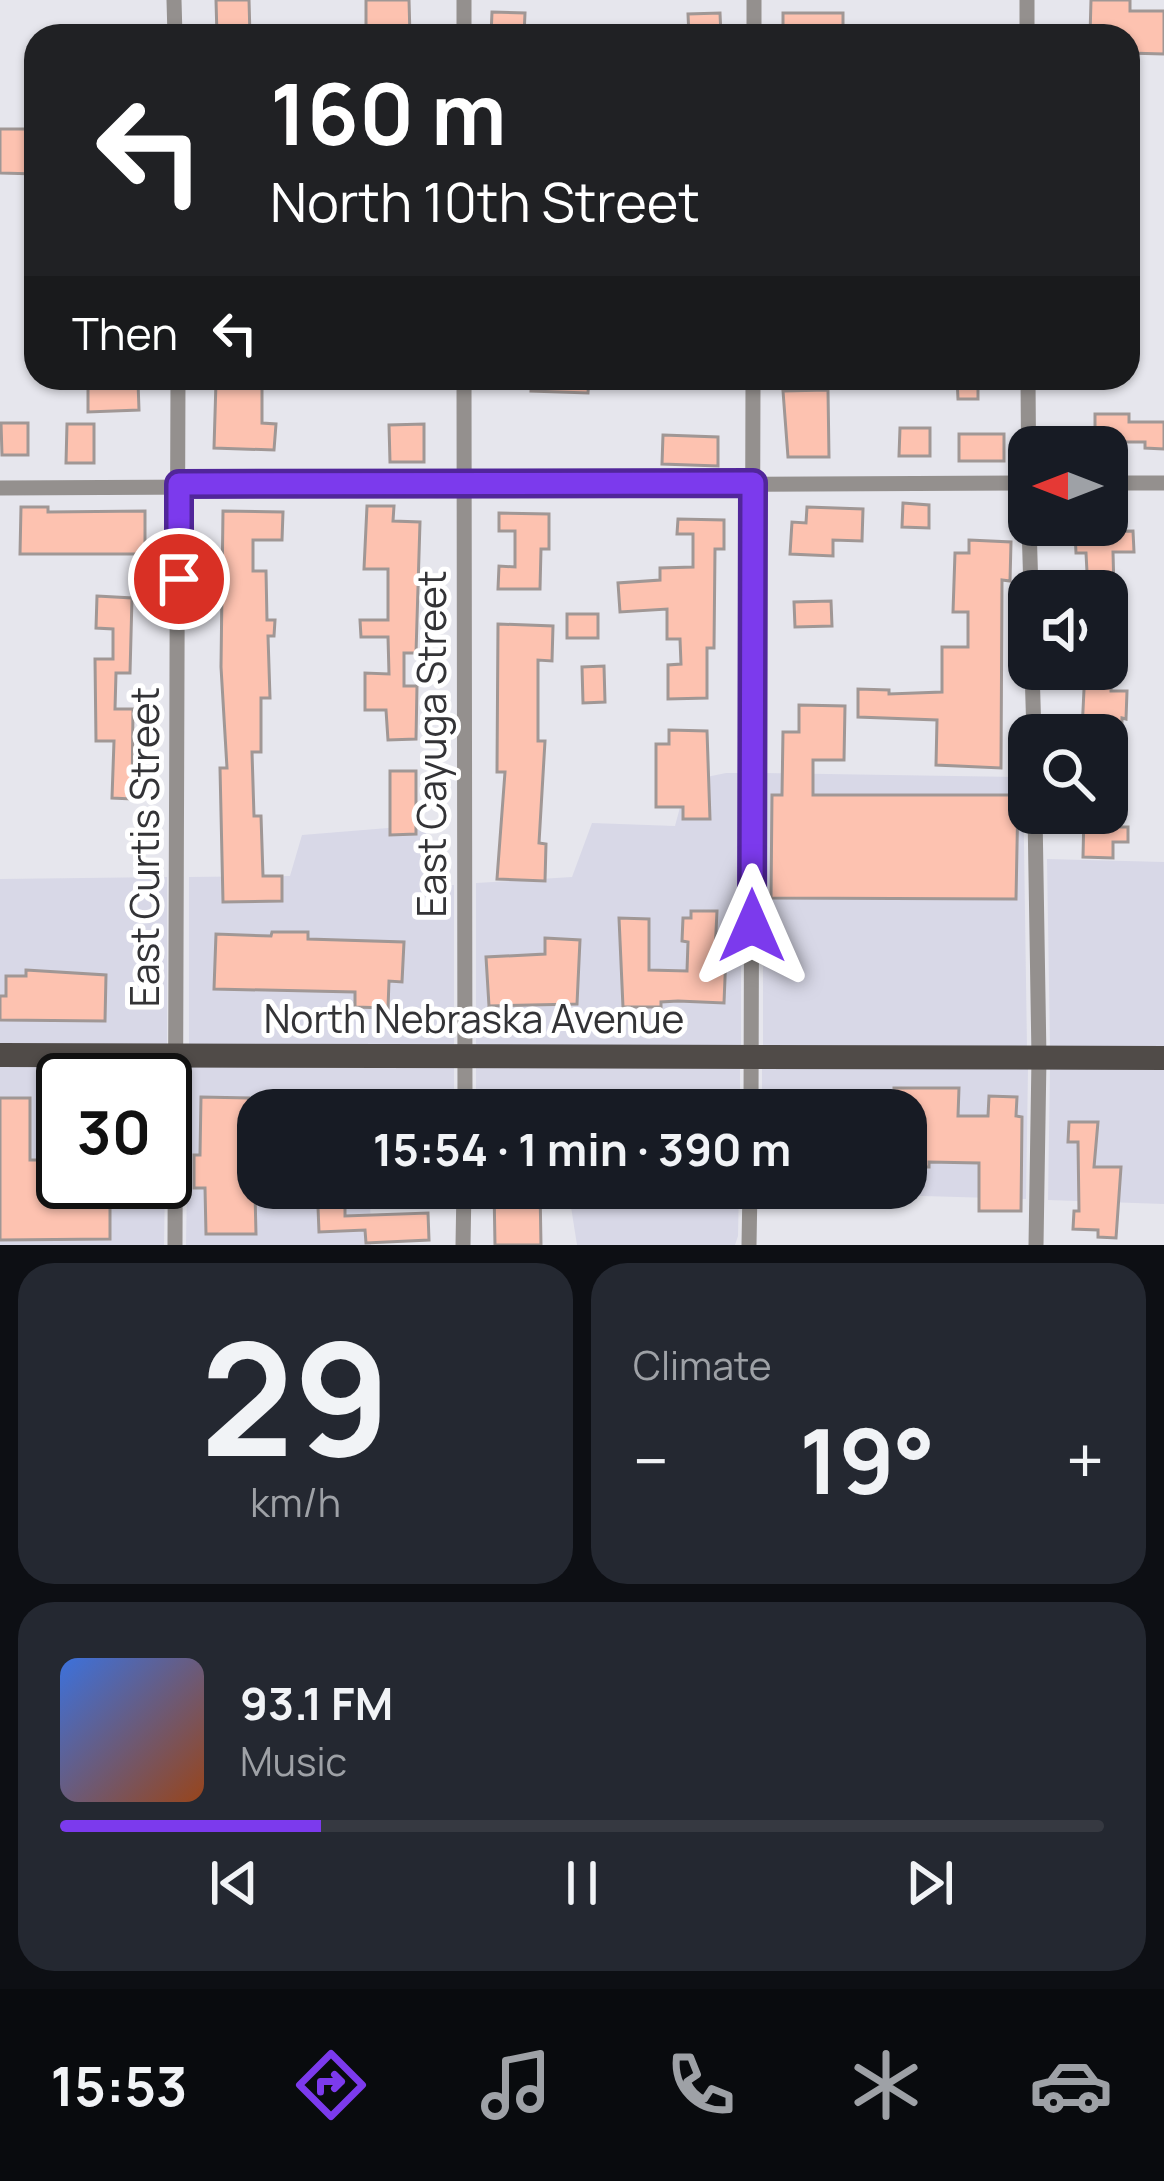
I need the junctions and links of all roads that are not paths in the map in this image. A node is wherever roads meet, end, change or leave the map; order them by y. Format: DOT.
graph roads {
  1 [pos="178,390"];
  2 [pos="464,390"];
  3 [pos="753,390"];
  4 [pos="1028,390"];
  5 [pos="1028,426"];
  6 [pos="753,483"];
  7 [pos="1008,483"];
  8 [pos="1128,483"];
  9 [pos="1164,483"];
  10 [pos="179,484"];
  11 [pos="464,485"];
  12 [pos="0,488"];
  13 [pos="1035,834"];
  14 [pos="178,1053"];
  15 [pos="0,1055"];
  16 [pos="36,1055"];
  17 [pos="192,1055"];
  18 [pos="465,1055"];
  19 [pos="752,1055"];
  20 [pos="1039,1058"];
  21 [pos="1164,1058"];
  22 [pos="465,1089"];
  23 [pos="751,1089"];
  24 [pos="176,1209"];
  25 [pos="464,1209"];
  26 [pos="750,1209"];
  27 [pos="175,1245"];
  28 [pos="463,1245"];
  29 [pos="749,1245"];
  30 [pos="1036,1245"];
  1 -- 10 [label="street, East Curtis Street"];
  2 -- 11 [label="street, East Cayuga Street"];
  3 -- 6 [label="street"];
  4 -- 5 [label="street"];
  6 -- 7 [label="street"];
  6 -- 11 [label="street"];
  6 -- 19 [label="street"];
  8 -- 9 [label="street"];
  10 -- 11 [label="street"];
  10 -- 12 [label="street"];
  10 -- 14 [label="street, East Curtis Street"];
  11 -- 18 [label="street, East Cayuga Street"];
  13 -- 20 [label="street"];
  15 -- 16 [label="main road, North Nebraska Avenue"];
  17 -- 18 [label="main road, North Nebraska Avenue"];
  18 -- 19 [label="main road, North Nebraska Avenue"];
  18 -- 22 [label="street, East Cayuga Street"];
  19 -- 20 [label="main road, North Nebraska Avenue"];
  19 -- 23 [label="street"];
  20 -- 21 [label="main road, North Nebraska Avenue"];
  20 -- 30 [label="street"];
  24 -- 27 [label="street, East Curtis Street"];
  25 -- 28 [label="street"];
  26 -- 29 [label="street"];
}
